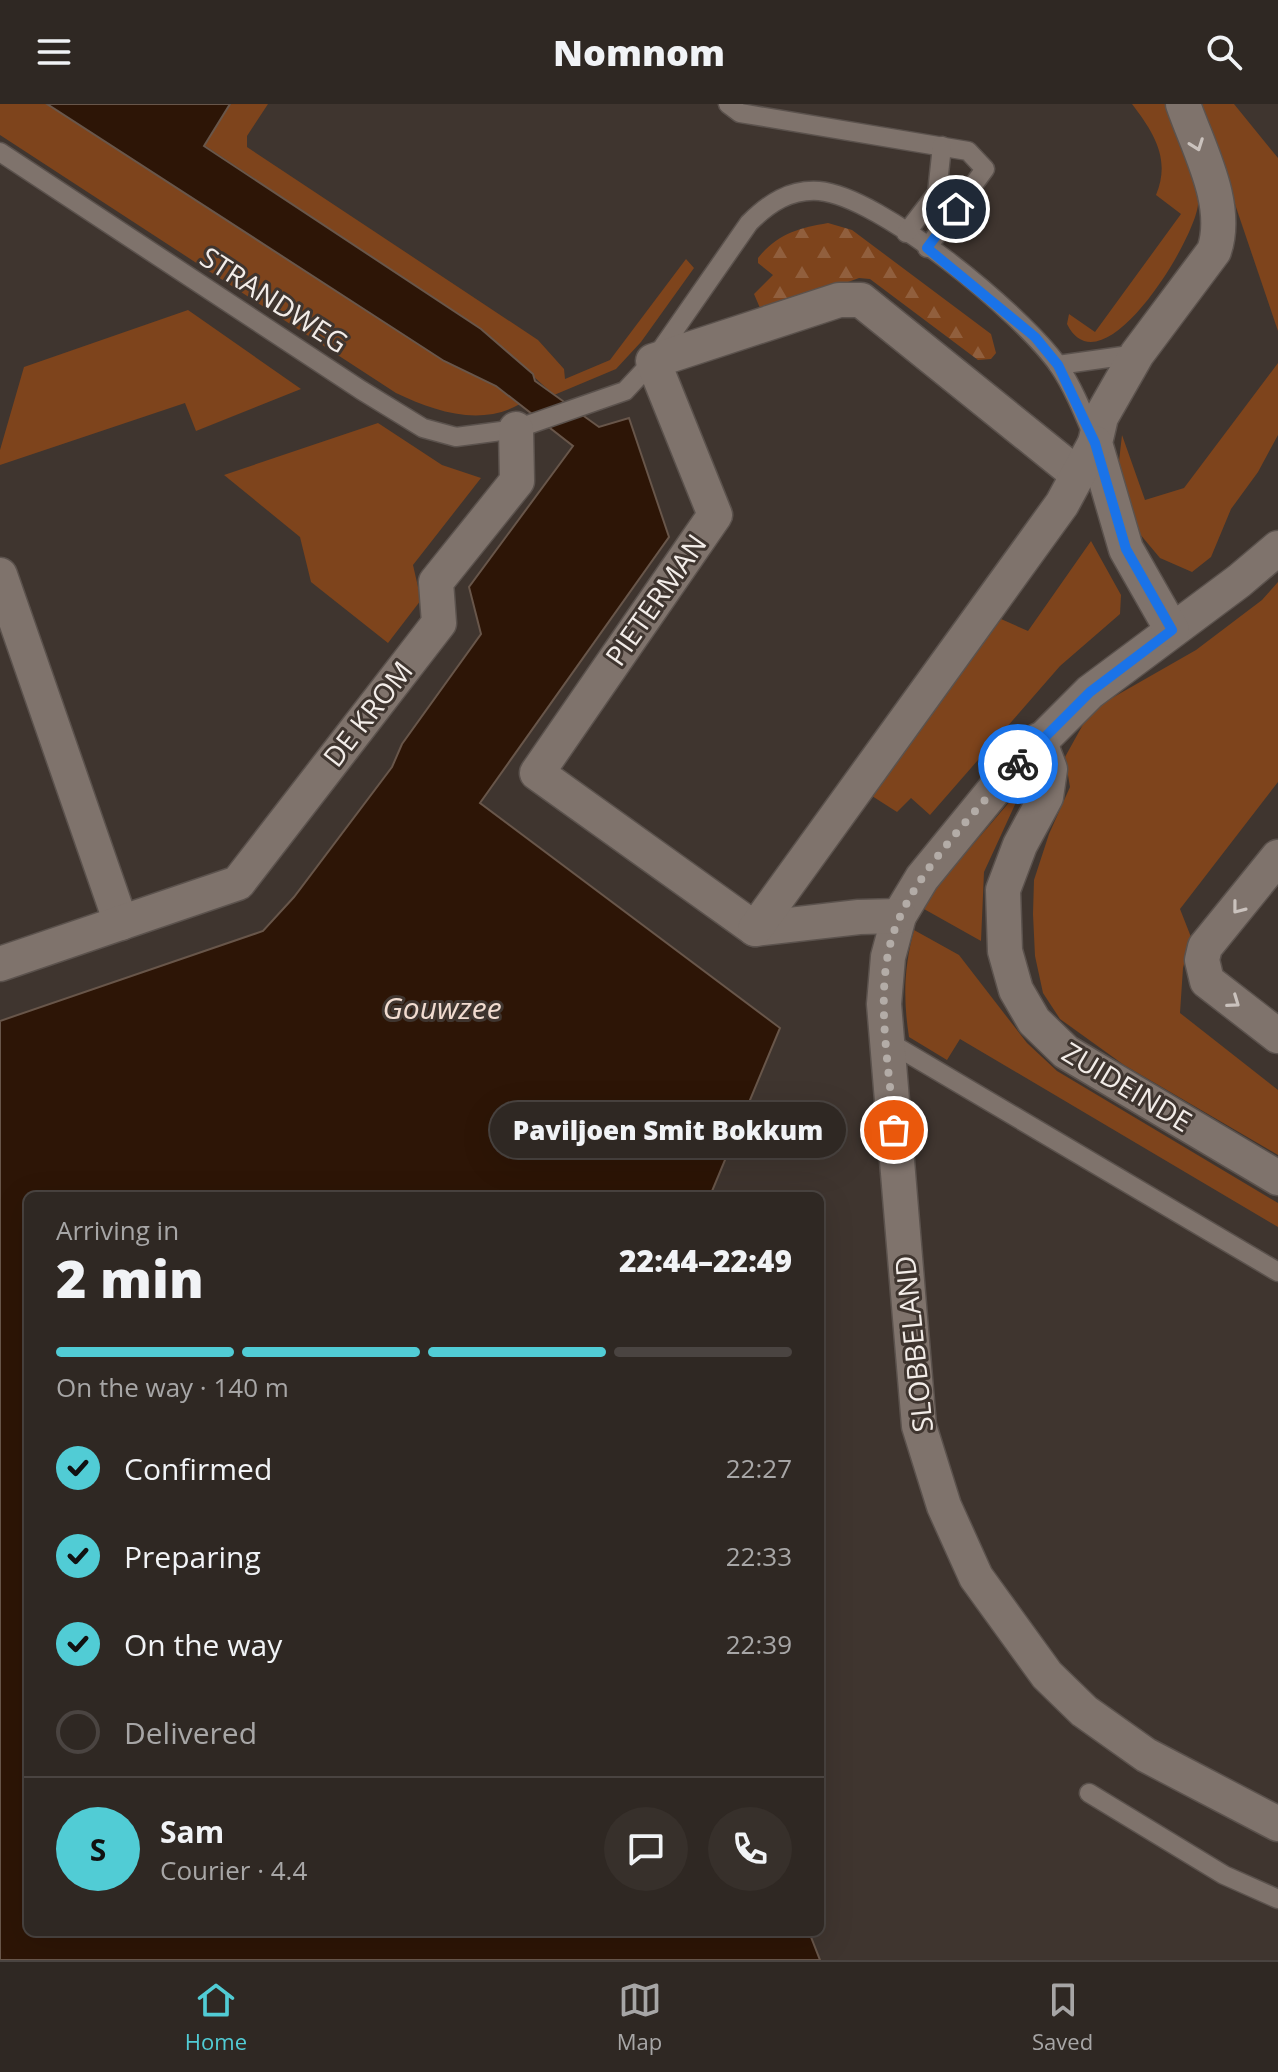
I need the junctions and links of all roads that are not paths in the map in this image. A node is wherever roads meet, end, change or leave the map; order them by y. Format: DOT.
graph roads {
  1 [pos="728,104"];
  2 [pos="1183,104"];
  3 [pos="942,146"];
  4 [pos="0,152"];
  5 [pos="906,233"];
  6 [pos="927,248"];
  7 [pos="1137,354"];
  8 [pos="653,361"];
  9 [pos="1058,365"];
  10 [pos="526,426"];
  11 [pos="1095,443"];
  12 [pos="1078,475"];
  13 [pos="1278,548"];
  14 [pos="0,575"];
  15 [pos="1172,630"];
  16 [pos="1039,740"];
  17 [pos="1278,857"];
  18 [pos="899,916"];
  19 [pos="121,923"];
  20 [pos="755,929"];
  21 [pos="0,964"];
  22 [pos="1278,1036"];
  23 [pos="887,1041"];
  24 [pos="1278,1178"];
  25 [pos="1278,1272"];
  26 [pos="1089,1793"];
  27 [pos="1278,1824"];
  28 [pos="1278,1899"];
  1 -- 3 [label="lane"];
  2 -- 7 [label="street, one-way"];
  3 -- 5 [label="lane"];
  3 -- 6 [label="lane"];
  4 -- 10 [label="lane, STRANDWEG"];
  5 -- 6 [label="lane, STRANDWEG"];
  5 -- 8 [label="lane, STRANDWEG"];
  6 -- 9 [label="lane, STRANDWEG"];
  7 -- 9 [label="lane"];
  7 -- 11 [label="street"];
  8 -- 10 [label="lane, STRANDWEG"];
  8 -- 12 [label="street"];
  8 -- 20 [label="street, PIETERMAN"];
  9 -- 11 [label="lane, STRANDWEG"];
  10 -- 19 [label="street, DE KROM"];
  11 -- 12 [label="street"];
  11 -- 15 [label="street"];
  12 -- 20 [label="street"];
  13 -- 15 [label="street"];
  14 -- 19 [label="street"];
  15 -- 16 [label="street"];
  16 -- 18 [label="street, SLOBBELAND"];
  16 -- 24 [label="street, ZUIDEINDE"];
  17 -- 22 [label="street, one-way"];
  18 -- 20 [label="street"];
  18 -- 23 [label="street, SLOBBELAND"];
  19 -- 21 [label="street, DE KROM"];
  23 -- 25 [label="lane"];
  23 -- 27 [label="street, SLOBBELAND"];
  26 -- 28 [label="lane"];
}
